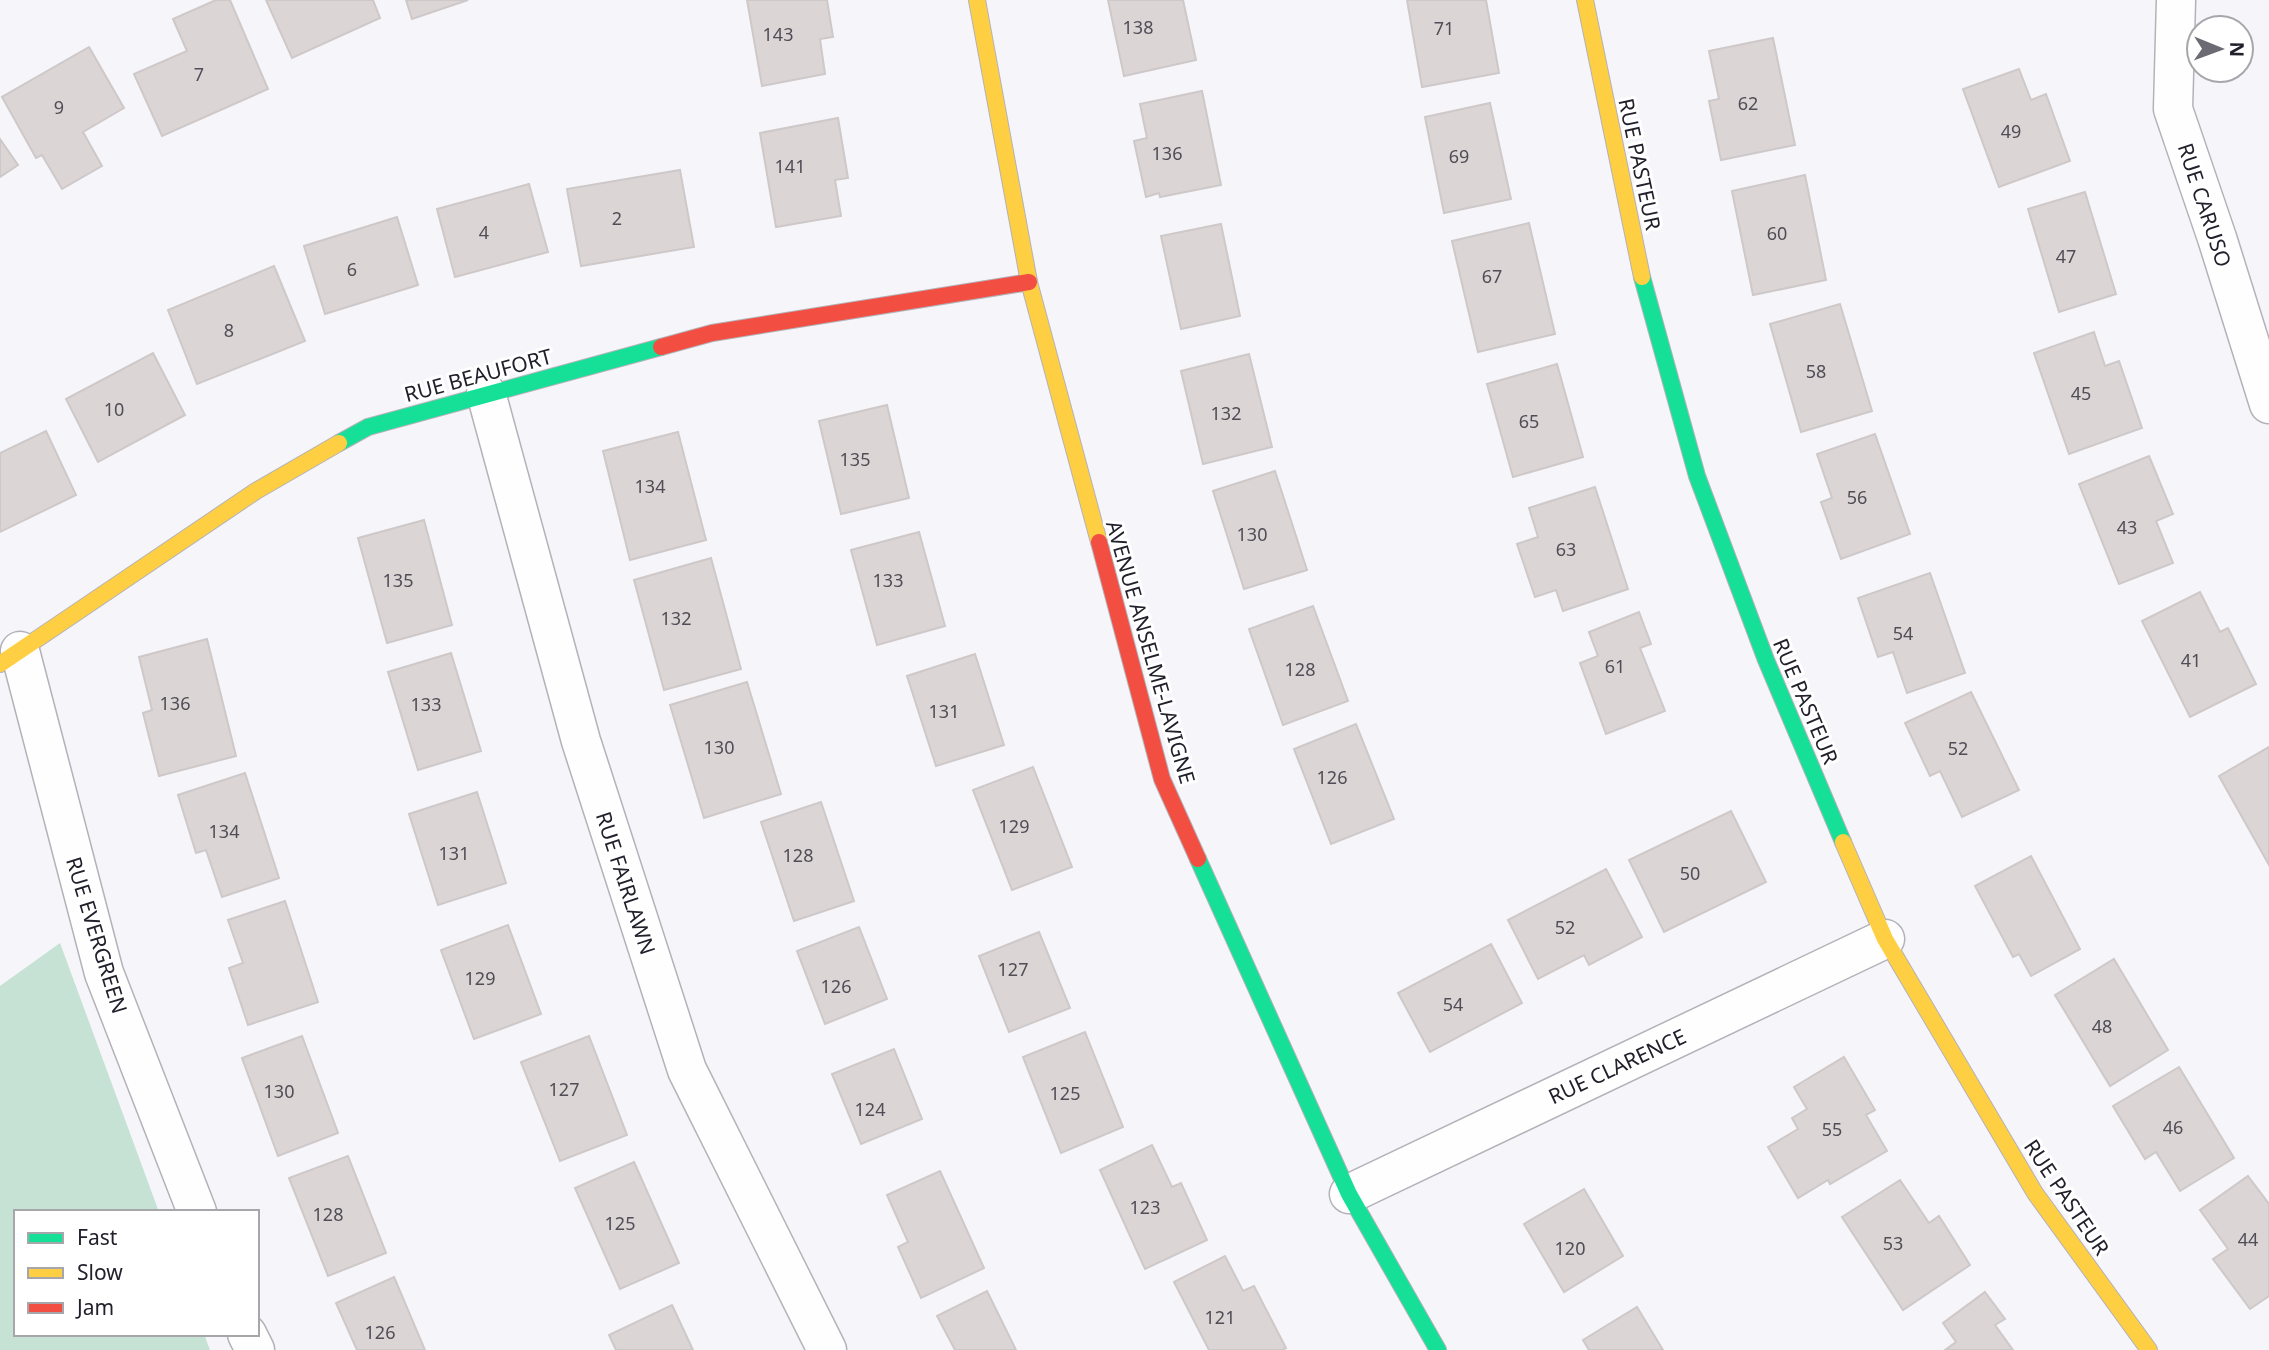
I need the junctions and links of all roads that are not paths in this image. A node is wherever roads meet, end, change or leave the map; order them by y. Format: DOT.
graph roads {
  1 [pos="977,0"];
  2 [pos="1585,0"];
  3 [pos="2176,0"];
  4 [pos="1029,282"];
  5 [pos="486,393"];
  6 [pos="2269,404"];
  7 [pos="10,658"];
  8 [pos="1885,939"];
  9 [pos="1349,1194"];
  10 [pos="196,1210"];
  11 [pos="827,1350"];
  12 [pos="1438,1350"];
  13 [pos="2148,1350"];
  1 -- 4 [label="street, AVENUE ANSELME-LAVIGNE"];
  2 -- 8 [label="street, RUE PASTEUR"];
  3 -- 6 [label="street, RUE CARUSO"];
  4 -- 5 [label="street, RUE BEAUFORT"];
  4 -- 9 [label="street, AVENUE ANSELME-LAVIGNE"];
  5 -- 7 [label="street, RUE BEAUFORT"];
  5 -- 11 [label="street, RUE FAIRLAWN"];
  7 -- 10 [label="street, RUE EVERGREEN"];
  8 -- 9 [label="street, RUE CLARENCE"];
  8 -- 13 [label="street, RUE PASTEUR"];
  9 -- 12 [label="street, AVENUE ANSELME-LAVIGNE"];
}
